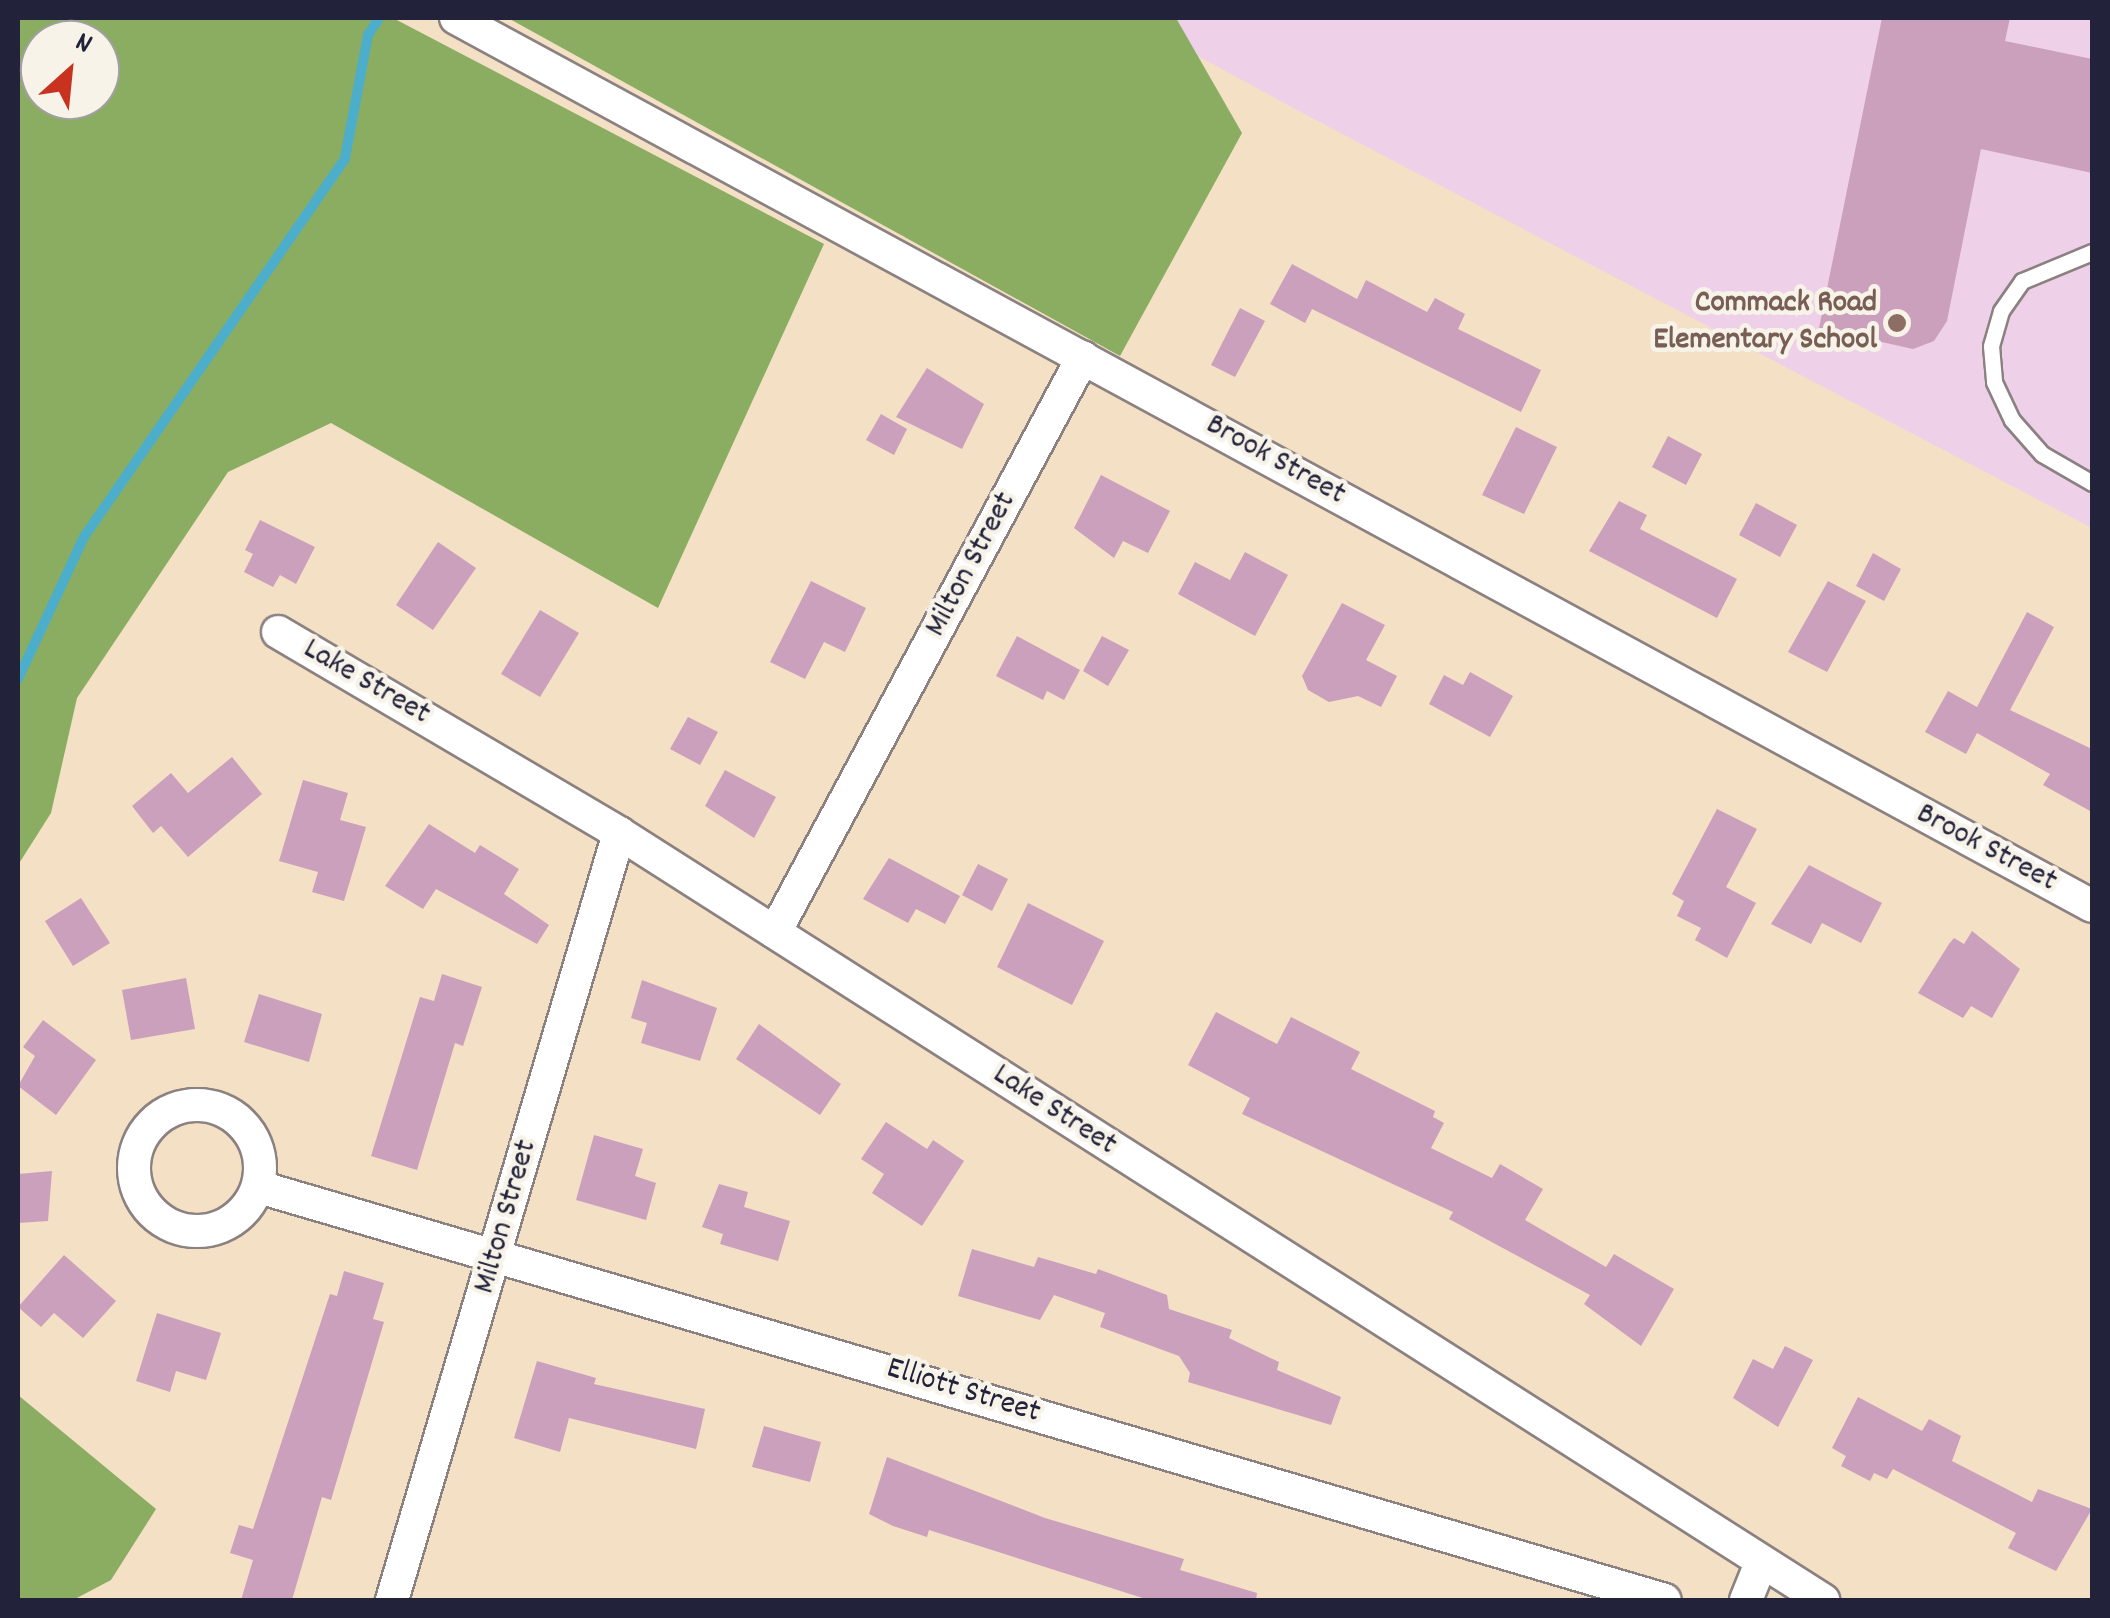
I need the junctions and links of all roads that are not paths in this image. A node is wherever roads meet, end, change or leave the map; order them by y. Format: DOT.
graph roads {
  1 [pos="456,18"];
  2 [pos="2092,252"];
  3 [pos="1084,357"];
  4 [pos="2092,483"];
  5 [pos="278,632"];
  6 [pos="620,832"];
  7 [pos="2092,906"];
  8 [pos="775,932"];
  9 [pos="259,1187"];
  10 [pos="497,1254"];
  11 [pos="1762,1563"];
  12 [pos="392,1600"];
  13 [pos="1666,1600"];
  14 [pos="1746,1600"];
  15 [pos="1823,1600"];
  1 -- 3 [label="street, Brook Street"];
  2 -- 4 [label="lane"];
  3 -- 7 [label="street, Brook Street"];
  3 -- 8 [label="street, Milton Street"];
  5 -- 6 [label="street, Lake Street"];
  6 -- 8 [label="street, Lake Street"];
  6 -- 10 [label="street, Milton Street"];
  8 -- 11 [label="street, Lake Street"];
  9 -- 10 [label="street, Elliott Street"];
  10 -- 12 [label="street, Milton Street"];
  10 -- 13 [label="street, Elliott Street"];
  11 -- 14 [label="street"];
  11 -- 15 [label="street, Lake Street"];
}
